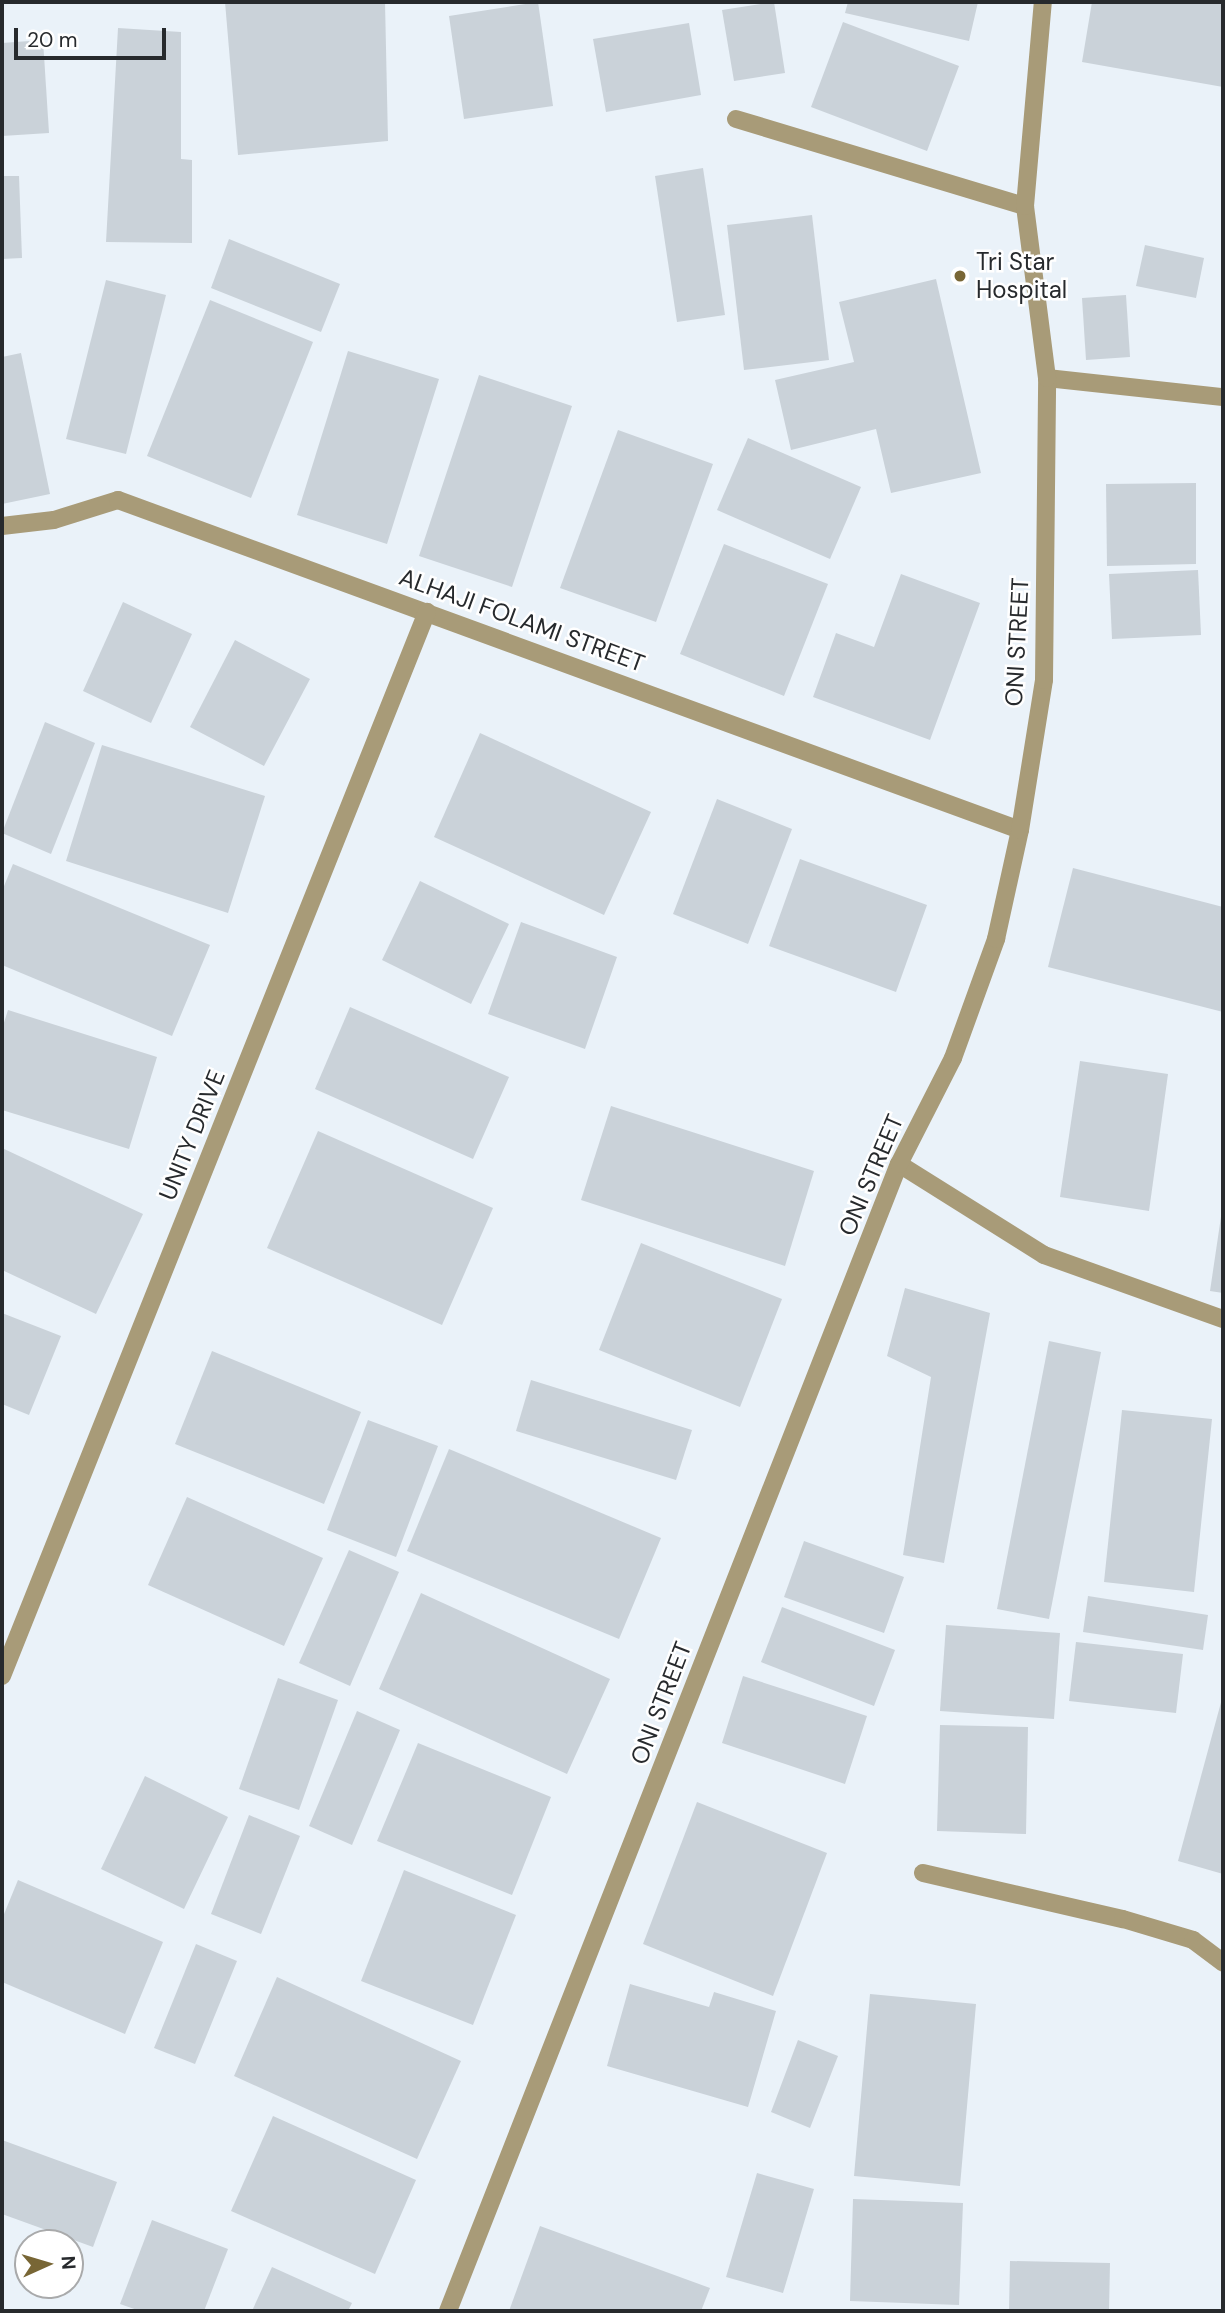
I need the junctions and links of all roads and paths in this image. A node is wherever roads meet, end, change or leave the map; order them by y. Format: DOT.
graph roads {
  1 [pos="1043,2"];
  2 [pos="736,119"];
  3 [pos="1025,206"];
  4 [pos="1047,378"];
  5 [pos="1223,397"];
  6 [pos="2,526"];
  7 [pos="427,611"];
  8 [pos="1020,830"];
  9 [pos="899,1164"];
  10 [pos="1223,1319"];
  11 [pos="2,1676"];
  12 [pos="923,1873"];
  13 [pos="1223,1963"];
  14 [pos="448,2311"];
  1 -- 3 [label="street, ONI STREET"];
  2 -- 3 [label="street"];
  3 -- 4 [label="street, ONI STREET"];
  4 -- 5 [label="street"];
  4 -- 8 [label="street, ONI STREET"];
  6 -- 7 [label="street, ALHAJI FOLAMI STREET"];
  7 -- 8 [label="street, ALHAJI FOLAMI STREET"];
  7 -- 11 [label="street, UNITY DRIVE"];
  8 -- 9 [label="street, ONI STREET"];
  9 -- 10 [label="street"];
  9 -- 14 [label="street, ONI STREET"];
  12 -- 13 [label="street"];
}
